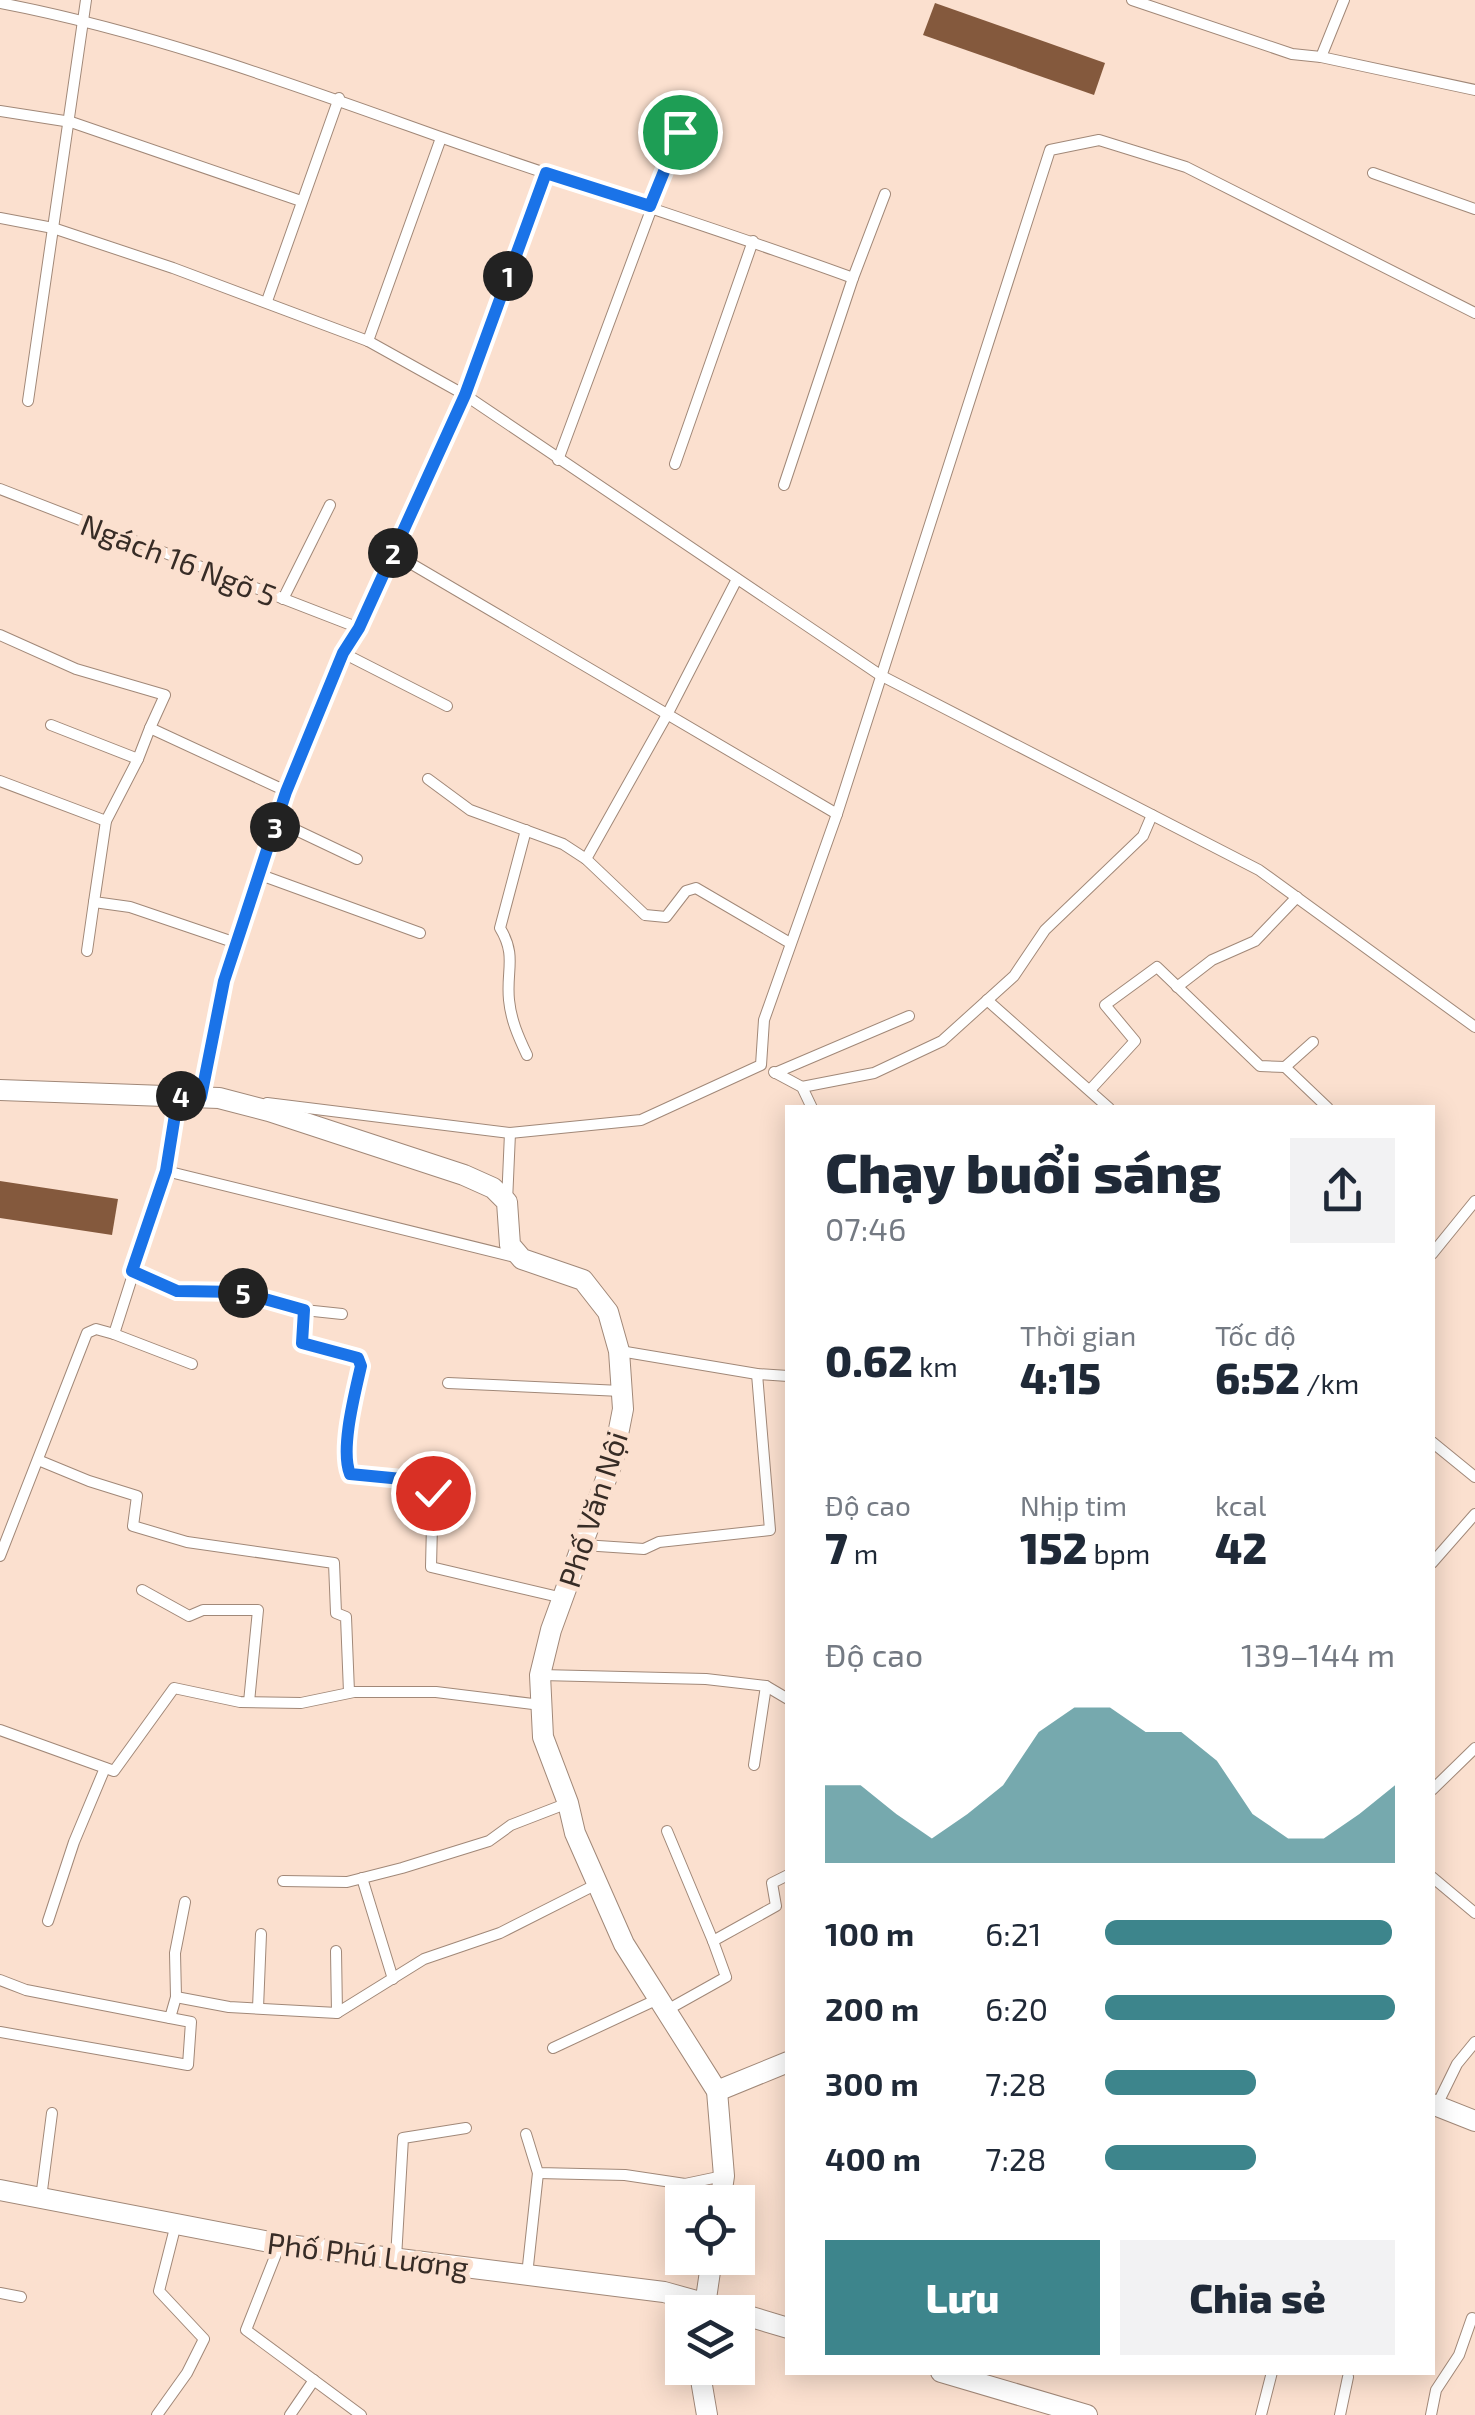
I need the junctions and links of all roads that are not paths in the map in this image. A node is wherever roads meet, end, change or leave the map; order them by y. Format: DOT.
graph roads {
  1 [pos="86,0"];
  2 [pos="1132,0"];
  3 [pos="1344,0"];
  4 [pos="0,3"];
  5 [pos="84,19"];
  6 [pos="1320,57"];
  7 [pos="1475,90"];
  8 [pos="339,98"];
  9 [pos="0,112"];
  10 [pos="71,122"];
  11 [pos="680,132"];
  12 [pos="441,138"];
  13 [pos="546,173"];
  14 [pos="1372,173"];
  15 [pos="885,194"];
  16 [pos="301,201"];
  17 [pos="650,206"];
  18 [pos="1475,209"];
  19 [pos="0,218"];
  20 [pos="53,228"];
  21 [pos="753,242"];
  22 [pos="853,278"];
  23 [pos="267,302"];
  24 [pos="1475,313"];
  25 [pos="368,341"];
  26 [pos="465,395"];
  27 [pos="28,402"];
  28 [pos="558,460"];
  29 [pos="676,464"];
  30 [pos="784,485"];
  31 [pos="0,489"];
  32 [pos="330,505"];
  33 [pos="393,553"];
  34 [pos="738,579"];
  35 [pos="283,599"];
  36 [pos="359,628"];
  37 [pos="0,636"];
  38 [pos="343,653"];
  39 [pos="880,675"];
  40 [pos="447,706"];
  41 [pos="668,713"];
  42 [pos="50,725"];
  43 [pos="150,728"];
  44 [pos="138,759"];
  45 [pos="428,779"];
  46 [pos="0,781"];
  47 [pos="286,792"];
  48 [pos="837,814"];
  49 [pos="1152,815"];
  50 [pos="106,820"];
  51 [pos="277,821"];
  52 [pos="526,830"];
  53 [pos="357,859"];
  54 [pos="586,859"];
  55 [pos="258,874"];
  56 [pos="1297,897"];
  57 [pos="94,902"];
  58 [pos="420,934"];
  59 [pos="790,943"];
  60 [pos="236,944"];
  61 [pos="87,951"];
  62 [pos="1177,986"];
  63 [pos="987,1000"];
  64 [pos="909,1016"];
  65 [pos="1475,1028"];
  66 [pos="1313,1042"];
  67 [pos="527,1054"];
  68 [pos="761,1065"];
  69 [pos="1285,1066"];
  70 [pos="775,1072"];
  71 [pos="802,1088"];
  72 [pos="0,1090"];
  73 [pos="1090,1090"];
  74 [pos="178,1096"];
  75 [pos="210,1097"];
  76 [pos="810,1105"];
  77 [pos="1106,1105"];
  78 [pos="1325,1105"];
  79 [pos="510,1132"];
  80 [pos="166,1171"];
  81 [pos="1475,1201"];
  82 [pos="507,1202"];
  83 [pos="1435,1250"];
  84 [pos="522,1259"];
  85 [pos="132,1271"];
  86 [pos="304,1310"];
  87 [pos="342,1314"];
  88 [pos="114,1334"];
  89 [pos="619,1351"];
  90 [pos="192,1364"];
  91 [pos="758,1374"];
  92 [pos="785,1376"];
  93 [pos="448,1382"];
  94 [pos="622,1391"];
  95 [pos="1435,1444"];
  96 [pos="38,1460"];
  97 [pos="1475,1477"];
  98 [pos="1475,1514"];
  99 [pos="583,1546"];
  100 [pos="0,1556"];
  101 [pos="1435,1560"];
  102 [pos="142,1590"];
  103 [pos="562,1598"];
  104 [pos="540,1675"];
  105 [pos="766,1686"];
  106 [pos="349,1692"];
  107 [pos="785,1697"];
  108 [pos="249,1702"];
  109 [pos="542,1705"];
  110 [pos="0,1730"];
  111 [pos="1475,1748"];
  112 [pos="754,1765"];
  113 [pos="105,1768"];
  114 [pos="1435,1787"];
  115 [pos="568,1803"];
  116 [pos="667,1831"];
  117 [pos="785,1876"];
  118 [pos="362,1878"];
  119 [pos="1435,1879"];
  120 [pos="284,1881"];
  121 [pos="597,1884"];
  122 [pos="185,1902"];
  123 [pos="1475,1912"];
  124 [pos="48,1920"];
  125 [pos="261,1934"];
  126 [pos="712,1941"];
  127 [pos="336,1951"];
  128 [pos="392,1979"];
  129 [pos="0,1980"];
  130 [pos="176,1997"];
  131 [pos="662,2005"];
  132 [pos="258,2008"];
  133 [pos="338,2013"];
  134 [pos="170,2018"];
  135 [pos="0,2032"];
  136 [pos="1475,2042"];
  137 [pos="552,2048"];
  138 [pos="785,2063"];
  139 [pos="716,2091"];
  140 [pos="1435,2106"];
  141 [pos="1435,2108"];
  142 [pos="52,2113"];
  143 [pos="1475,2121"];
  144 [pos="466,2128"];
  145 [pos="526,2134"];
  146 [pos="538,2174"];
  147 [pos="724,2176"];
  148 [pos="723,2185"];
  149 [pos="0,2190"];
  150 [pos="41,2198"];
  151 [pos="176,2224"];
  152 [pos="280,2244"];
  153 [pos="396,2259"];
  154 [pos="527,2275"];
  155 [pos="0,2292"];
  156 [pos="672,2295"];
  157 [pos="21,2297"];
  158 [pos="755,2318"];
  159 [pos="1472,2318"];
  160 [pos="785,2327"];
  161 [pos="1271,2375"];
  162 [pos="1348,2377"];
  163 [pos="984,2378"];
  164 [pos="314,2380"];
  165 [pos="703,2385"];
  166 [pos="1081,2414"];
  167 [pos="158,2415"];
  168 [pos="290,2415"];
  169 [pos="361,2415"];
  170 [pos="708,2415"];
  171 [pos="1261,2415"];
  172 [pos="1340,2415"];
  173 [pos="1431,2415"];
  1 -- 5 [label="lane"];
  2 -- 6 [label="lane"];
  3 -- 6 [label="lane"];
  4 -- 5 [label="lane"];
  5 -- 8 [label="lane"];
  5 -- 10 [label="lane"];
  6 -- 7 [label="lane"];
  8 -- 12 [label="lane"];
  8 -- 16 [label="lane"];
  9 -- 10 [label="lane"];
  10 -- 16 [label="lane"];
  10 -- 20 [label="lane"];
  11 -- 17 [label="lane"];
  12 -- 13 [label="lane"];
  12 -- 25 [label="lane"];
  13 -- 17 [label="lane"];
  13 -- 26 [label="lane"];
  14 -- 18 [label="lane"];
  15 -- 22 [label="lane"];
  16 -- 23 [label="lane"];
  17 -- 21 [label="lane"];
  17 -- 28 [label="lane"];
  19 -- 20 [label="lane"];
  20 -- 23 [label="lane"];
  20 -- 27 [label="lane"];
  21 -- 22 [label="lane"];
  21 -- 29 [label="lane"];
  22 -- 30 [label="lane"];
  23 -- 25 [label="lane"];
  24 -- 39 [label="lane"];
  25 -- 26 [label="lane"];
  26 -- 28 [label="lane"];
  26 -- 33 [label="lane"];
  28 -- 34 [label="lane"];
  31 -- 35 [label="lane, Ngách 16 Ngõ 5"];
  32 -- 35 [label="lane"];
  33 -- 36 [label="lane"];
  33 -- 41 [label="lane"];
  34 -- 39 [label="lane"];
  34 -- 41 [label="lane"];
  35 -- 36 [label="lane, Ngách 16 Ngõ 5"];
  36 -- 38 [label="lane"];
  37 -- 43 [label="lane"];
  38 -- 40 [label="lane"];
  38 -- 47 [label="lane"];
  39 -- 48 [label="lane"];
  39 -- 49 [label="lane"];
  41 -- 48 [label="lane"];
  41 -- 54 [label="lane"];
  42 -- 44 [label="lane"];
  43 -- 44 [label="lane"];
  43 -- 47 [label="lane"];
  44 -- 50 [label="lane"];
  45 -- 52 [label="lane"];
  46 -- 50 [label="lane"];
  47 -- 51 [label="lane"];
  48 -- 59 [label="lane"];
  49 -- 56 [label="lane"];
  49 -- 63 [label="lane"];
  50 -- 57 [label="lane"];
  51 -- 53 [label="lane"];
  51 -- 55 [label="lane"];
  52 -- 54 [label="lane"];
  52 -- 67 [label="lane"];
  54 -- 59 [label="lane"];
  55 -- 58 [label="lane"];
  55 -- 60 [label="lane"];
  56 -- 62 [label="lane"];
  56 -- 65 [label="lane"];
  57 -- 60 [label="lane"];
  57 -- 61 [label="lane"];
  59 -- 68 [label="lane"];
  60 -- 75 [label="lane"];
  62 -- 69 [label="lane"];
  62 -- 73 [label="lane"];
  63 -- 71 [label="lane"];
  63 -- 73 [label="lane"];
  64 -- 70 [label="lane"];
  66 -- 69 [label="lane"];
  68 -- 70 [label="lane"];
  68 -- 79 [label="lane"];
  69 -- 78 [label="lane"];
  70 -- 71 [label="lane"];
  71 -- 76 [label="lane"];
  72 -- 74 [label="street"];
  73 -- 77 [label="lane"];
  74 -- 75 [label="street"];
  74 -- 80 [label="lane"];
  75 -- 79 [label="lane"];
  75 -- 82 [label="street"];
  79 -- 82 [label="lane"];
  80 -- 84 [label="lane"];
  80 -- 85 [label="lane"];
  81 -- 83 [label="lane"];
  82 -- 84 [label="street"];
  84 -- 89 [label="street, Phố Văn Nội"];
  85 -- 86 [label="lane"];
  85 -- 88 [label="lane"];
  86 -- 87 [label="lane"];
  86 -- 103 [label="lane"];
  88 -- 90 [label="lane"];
  88 -- 96 [label="lane"];
  89 -- 91 [label="lane"];
  89 -- 94 [label="street, Phố Văn Nội"];
  91 -- 92 [label="lane"];
  91 -- 99 [label="lane"];
  93 -- 94 [label="lane"];
  94 -- 99 [label="street, Phố Văn Nội"];
  95 -- 97 [label="lane"];
  96 -- 100 [label="lane"];
  96 -- 106 [label="lane"];
  98 -- 101 [label="lane"];
  99 -- 103 [label="street, Phố Văn Nội"];
  102 -- 108 [label="lane"];
  103 -- 104 [label="street, Phố Văn Nội"];
  104 -- 105 [label="lane"];
  104 -- 109 [label="street, Phố Văn Nội"];
  105 -- 107 [label="lane"];
  105 -- 112 [label="lane"];
  106 -- 108 [label="lane"];
  106 -- 109 [label="lane"];
  108 -- 113 [label="lane"];
  109 -- 115 [label="street, Phố Văn Nội"];
  110 -- 113 [label="lane"];
  111 -- 114 [label="lane"];
  113 -- 124 [label="lane"];
  115 -- 118 [label="lane"];
  115 -- 121 [label="street, Phố Văn Nội"];
  116 -- 126 [label="lane"];
  117 -- 126 [label="lane"];
  118 -- 120 [label="lane"];
  118 -- 128 [label="lane"];
  119 -- 123 [label="lane"];
  121 -- 128 [label="lane"];
  121 -- 131 [label="street, Phố Văn Nội"];
  122 -- 130 [label="lane"];
  125 -- 132 [label="lane"];
  126 -- 131 [label="lane"];
  127 -- 133 [label="lane"];
  128 -- 133 [label="lane"];
  129 -- 134 [label="lane"];
  130 -- 132 [label="lane"];
  130 -- 134 [label="lane"];
  131 -- 137 [label="lane"];
  131 -- 139 [label="street, Phố Văn Nội"];
  132 -- 133 [label="lane"];
  134 -- 135 [label="lane"];
  136 -- 140 [label="lane"];
  138 -- 139 [label="street"];
  139 -- 147 [label="street"];
  141 -- 143 [label="street"];
  142 -- 150 [label="lane"];
  144 -- 153 [label="lane"];
  145 -- 146 [label="lane"];
  146 -- 147 [label="lane"];
  146 -- 154 [label="lane"];
  147 -- 148 [label="street"];
  149 -- 150 [label="street, Phố Phú Lương"];
  150 -- 151 [label="street, Phố Phú Lương"];
  151 -- 152 [label="street, Phố Phú Lương"];
  151 -- 167 [label="lane"];
  152 -- 153 [label="street, Phố Phú Lương"];
  152 -- 164 [label="lane"];
  153 -- 154 [label="street, Phố Phú Lương"];
  154 -- 156 [label="street, Phố Phú Lương"];
  155 -- 157 [label="lane"];
  158 -- 160 [label="street, Phố Phú Lương"];
  159 -- 173 [label="lane"];
  161 -- 171 [label="lane"];
  162 -- 172 [label="lane"];
  163 -- 166 [label="street"];
  164 -- 168 [label="lane"];
  164 -- 169 [label="lane"];
  165 -- 170 [label="street"];
}
